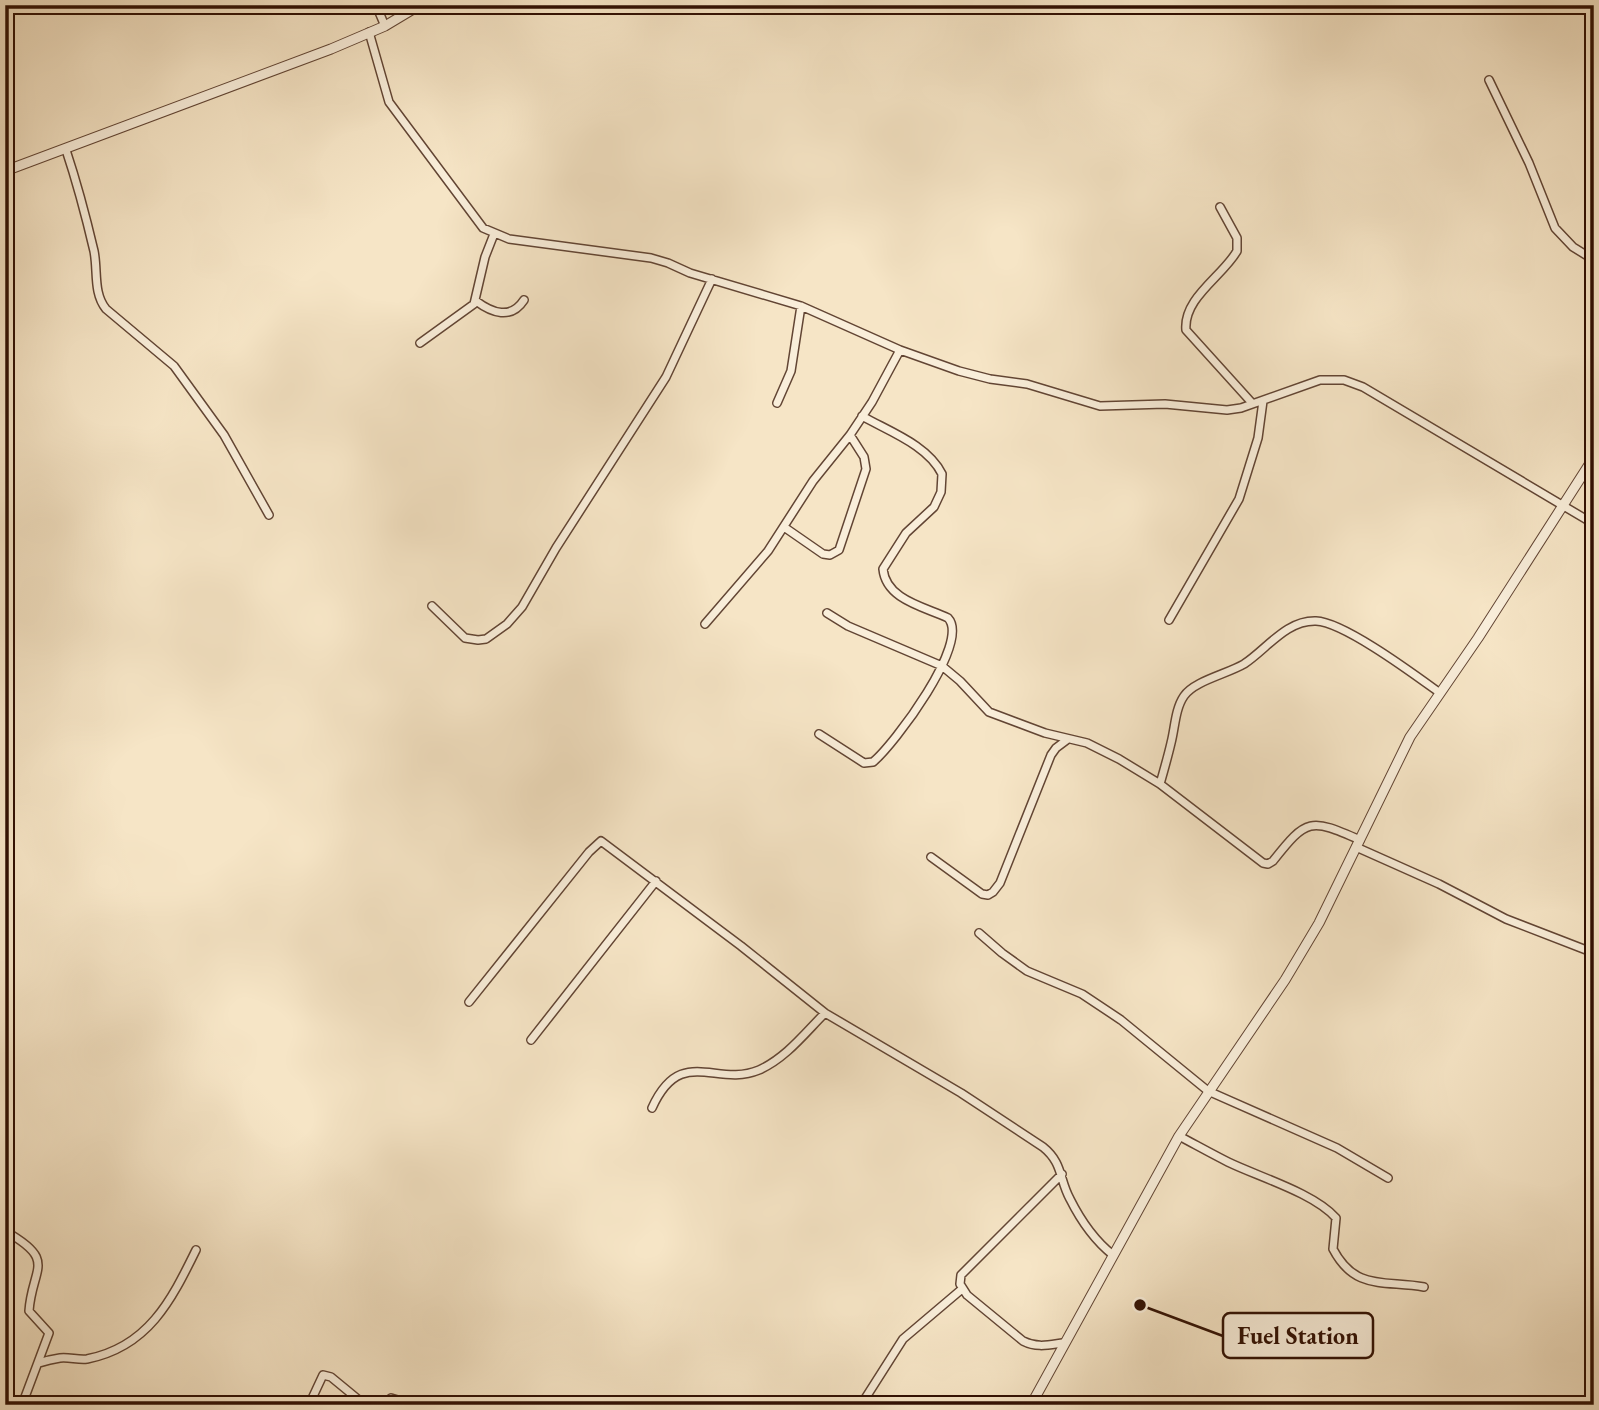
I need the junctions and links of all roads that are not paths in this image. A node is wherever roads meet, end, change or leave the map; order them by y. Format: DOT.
graph roads {
  1 [pos="376,5"];
  2 [pos="420,5"];
  3 [pos="385,26"];
  4 [pos="369,33"];
  5 [pos="1489,80"];
  6 [pos="66,150"];
  7 [pos="5,172"];
  8 [pos="1220,207"];
  9 [pos="494,234"];
  10 [pos="1594,260"];
  11 [pos="712,279"];
  12 [pos="524,300"];
  13 [pos="476,301"];
  14 [pos="801,306"];
  15 [pos="420,343"];
  16 [pos="900,350"];
  17 [pos="1263,401"];
  18 [pos="1252,403"];
  19 [pos="777,404"];
  20 [pos="862,416"];
  21 [pos="850,435"];
  22 [pos="1594,457"];
  23 [pos="1563,505"];
  24 [pos="269,515"];
  25 [pos="1594,524"];
  26 [pos="785,527"];
  27 [pos="432,606"];
  28 [pos="827,613"];
  29 [pos="1169,620"];
  30 [pos="705,624"];
  31 [pos="942,666"];
  32 [pos="1440,693"];
  33 [pos="819,734"];
  34 [pos="1069,739"];
  35 [pos="1160,784"];
  36 [pos="1358,844"];
  37 [pos="931,857"];
  38 [pos="656,881"];
  39 [pos="979,933"];
  40 [pos="1594,953"];
  41 [pos="469,1002"];
  42 [pos="825,1013"];
  43 [pos="531,1040"];
  44 [pos="1208,1091"];
  45 [pos="652,1108"];
  46 [pos="1179,1136"];
  47 [pos="1062,1174"];
  48 [pos="1388,1178"];
  49 [pos="5,1231"];
  50 [pos="196,1250"];
  51 [pos="1113,1255"];
  52 [pos="1424,1287"];
  53 [pos="962,1289"];
  54 [pos="1063,1343"];
  55 [pos="38,1363"];
  56 [pos="26,1403"];
  57 [pos="309,1405"];
  58 [pos="365,1405"];
  59 [pos="384,1405"];
  60 [pos="404,1405"];
  61 [pos="861,1405"];
  62 [pos="1031,1405"];
  1 -- 3 [label="street"];
  2 -- 3 [label="street"];
  3 -- 4 [label="street"];
  4 -- 6 [label="street"];
  4 -- 9 [label="street"];
  5 -- 10 [label="street"];
  6 -- 7 [label="street"];
  6 -- 24 [label="street"];
  8 -- 18 [label="street"];
  9 -- 11 [label="street"];
  9 -- 13 [label="street"];
  11 -- 14 [label="street"];
  11 -- 27 [label="street"];
  12 -- 13 [label="street"];
  13 -- 15 [label="street"];
  14 -- 16 [label="street"];
  14 -- 19 [label="street"];
  16 -- 18 [label="street"];
  16 -- 20 [label="street"];
  17 -- 18 [label="street"];
  17 -- 23 [label="street"];
  17 -- 29 [label="street"];
  20 -- 21 [label="street"];
  20 -- 31 [label="street"];
  21 -- 26 [label="street"];
  21 -- 26 [label="street"];
  22 -- 23 [label="street"];
  23 -- 25 [label="street"];
  23 -- 32 [label="street"];
  26 -- 30 [label="street"];
  28 -- 31 [label="street"];
  31 -- 33 [label="street"];
  31 -- 34 [label="street"];
  32 -- 35 [label="street"];
  32 -- 36 [label="street"];
  34 -- 35 [label="street"];
  34 -- 37 [label="street"];
  35 -- 36 [label="street"];
  36 -- 40 [label="street"];
  36 -- 44 [label="street"];
  38 -- 41 [label="street"];
  38 -- 42 [label="street"];
  38 -- 43 [label="street"];
  39 -- 44 [label="street"];
  42 -- 45 [label="street"];
  42 -- 47 [label="street"];
  44 -- 46 [label="street"];
  44 -- 48 [label="street"];
  46 -- 51 [label="street"];
  46 -- 52 [label="street"];
  47 -- 51 [label="street"];
  47 -- 53 [label="street"];
  49 -- 55 [label="street"];
  50 -- 55 [label="street"];
  51 -- 54 [label="street"];
  53 -- 54 [label="street"];
  53 -- 61 [label="street"];
  54 -- 62 [label="street"];
  55 -- 56 [label="street"];
  57 -- 58 [label="street"];
  59 -- 60 [label="street"];
}
